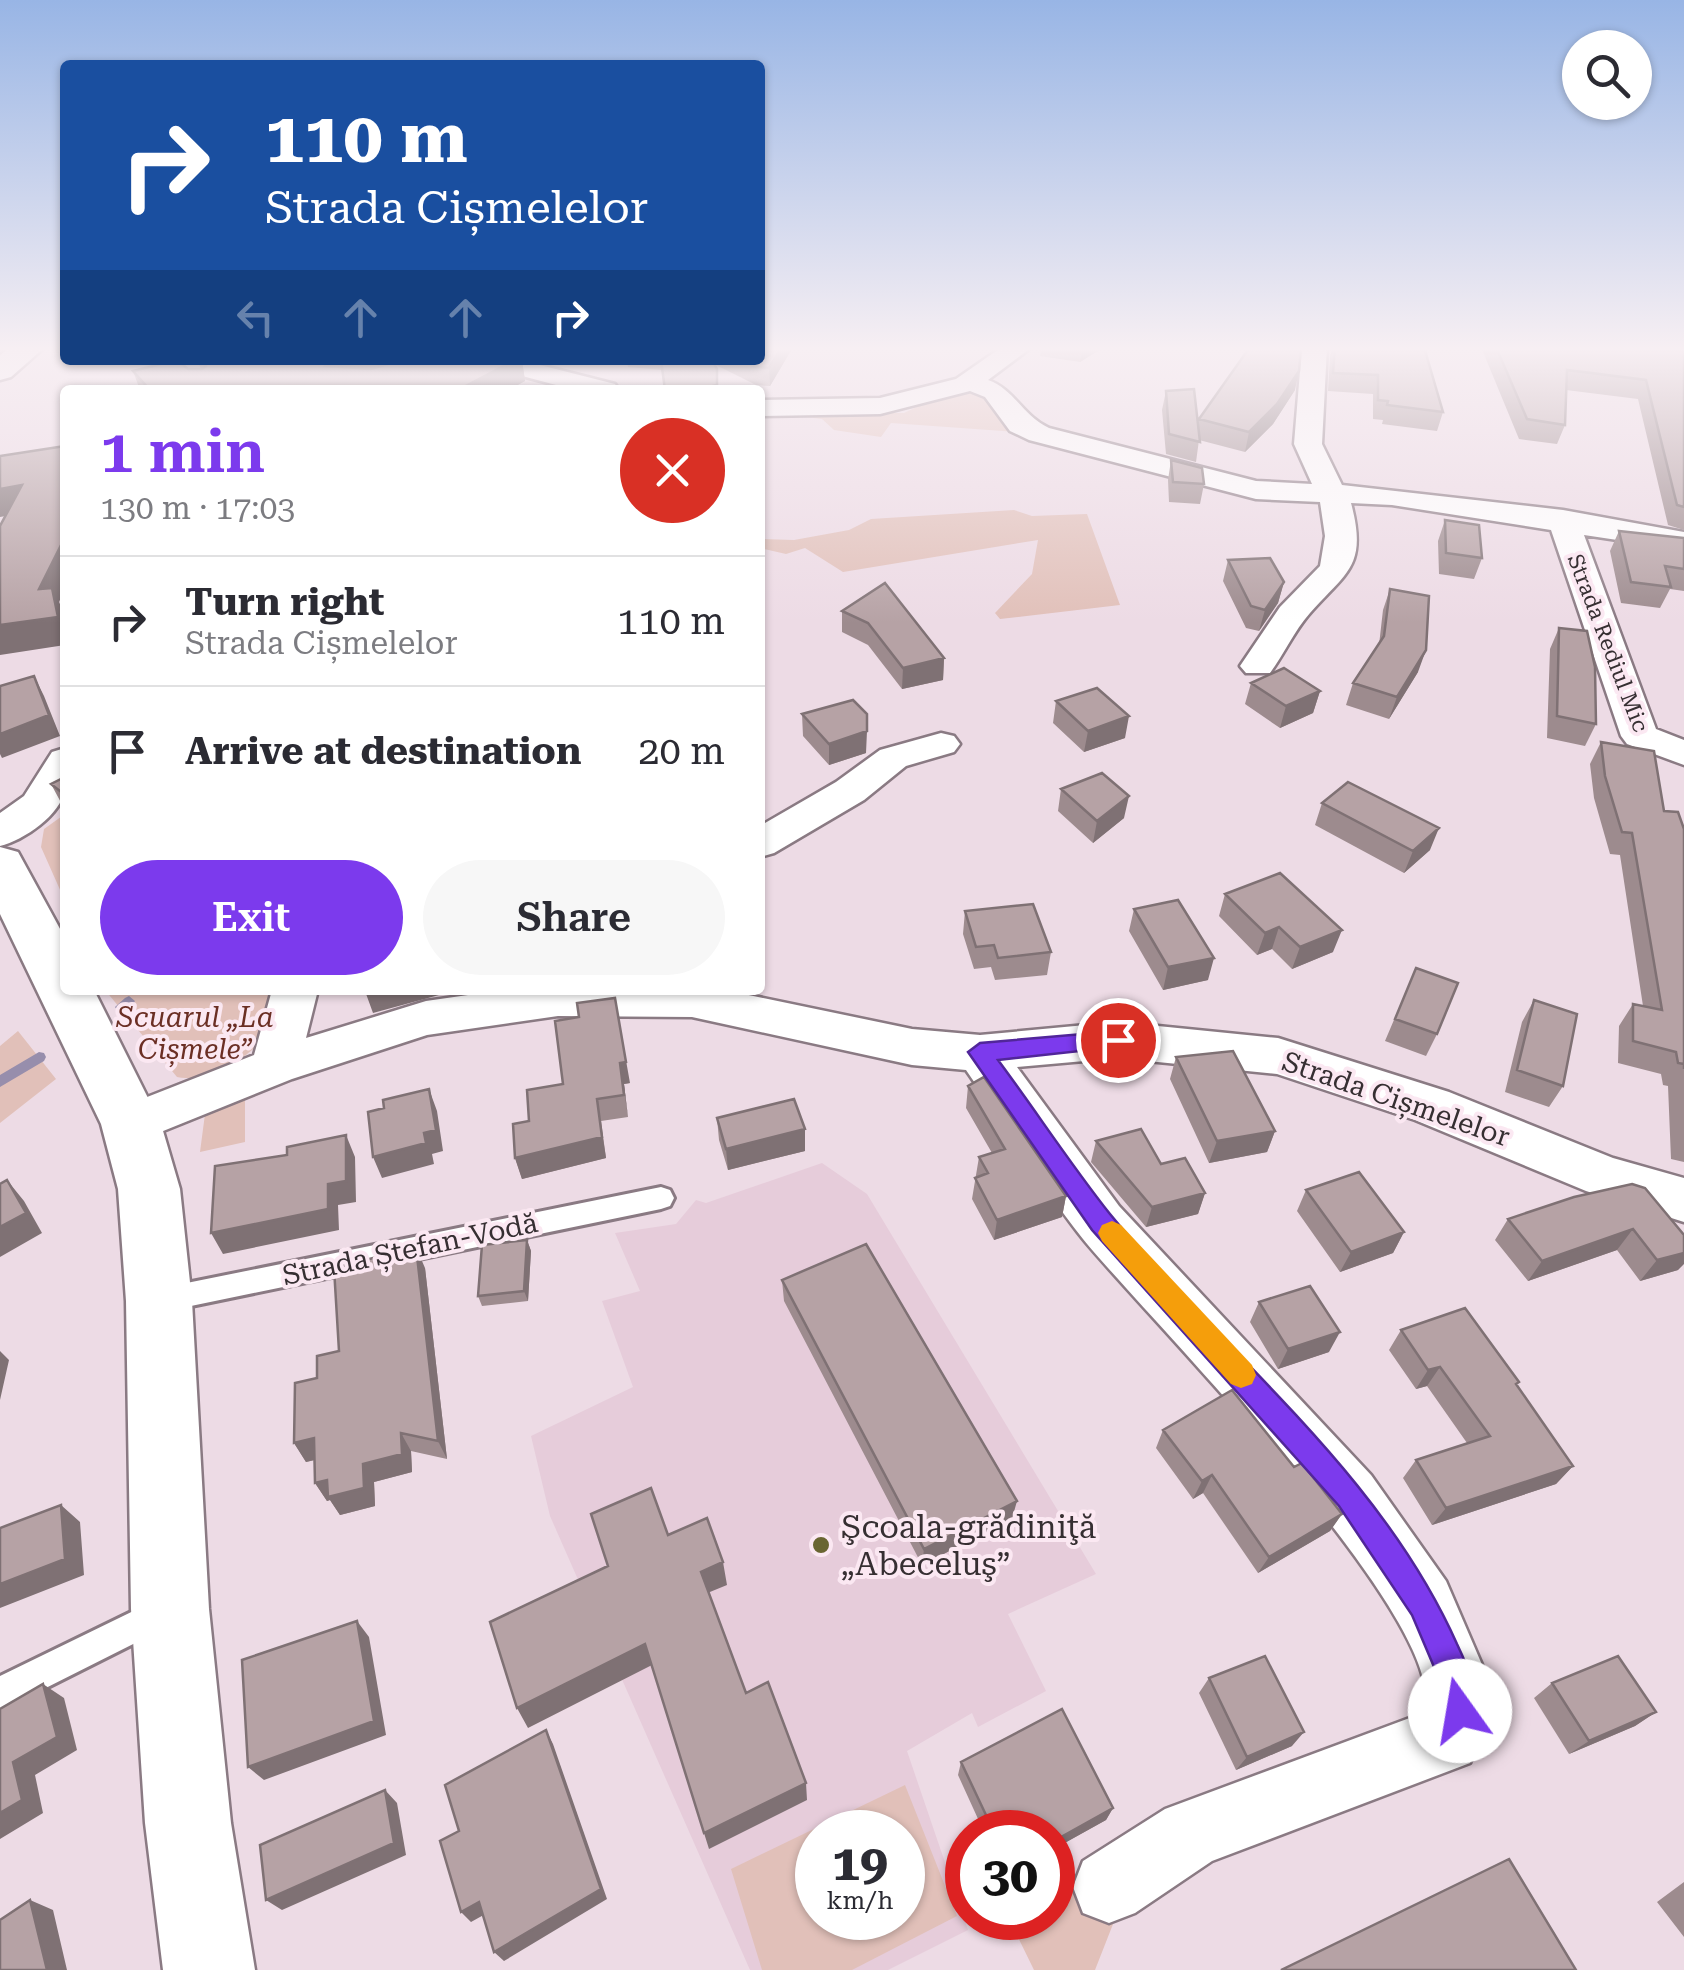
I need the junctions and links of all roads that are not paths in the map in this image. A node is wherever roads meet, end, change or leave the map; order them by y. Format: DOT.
graph roads {
  1 [pos="1059,439"];
  2 [pos="1308,439"];
  3 [pos="1334,494"];
  4 [pos="1563,519"];
  5 [pos="1684,541"];
  6 [pos="1258,666"];
  7 [pos="942,744"];
  8 [pos="1677,752"];
  9 [pos="60,768"];
  10 [pos="0,833"];
  11 [pos="765,841"];
  12 [pos="0,864"];
  13 [pos="60,979"];
  14 [pos="68,995"];
  15 [pos="295,995"];
  16 [pos="738,1000"];
  17 [pos="980,1052"];
  18 [pos="275,1066"];
  19 [pos="131,1124"];
  20 [pos="660,1198"];
  21 [pos="1684,1200"];
  22 [pos="159,1300"];
  23 [pos="170,1609"];
  24 [pos="0,1694"];
  25 [pos="1110,1887"];
  26 [pos="209,1970"];
  1 -- 3 [label="street, Strada Rediul Mic"];
  2 -- 3 [label="street"];
  3 -- 4 [label="street, Strada Rediul Mic"];
  3 -- 6 [label="street"];
  4 -- 5 [label="street, Strada Rediul Mic"];
  4 -- 8 [label="street, Strada Rediul Mic"];
  7 -- 11 [label="street"];
  9 -- 10 [label="street"];
  12 -- 13 [label="street"];
  14 -- 19 [label="street"];
  15 -- 18 [label="street"];
  16 -- 17 [label="street, Strada Cișmelelor"];
  16 -- 18 [label="street, Strada Cișmelelor"];
  17 -- 21 [label="street, Strada Cișmelelor"];
  17 -- 25 [label="street"];
  18 -- 19 [label="street, Strada Cișmelelor"];
  19 -- 22 [label="street"];
  20 -- 22 [label="lane, Strada Ștefan-Vodă"];
  22 -- 23 [label="street"];
  23 -- 24 [label="lane"];
  23 -- 26 [label="street"];
}
